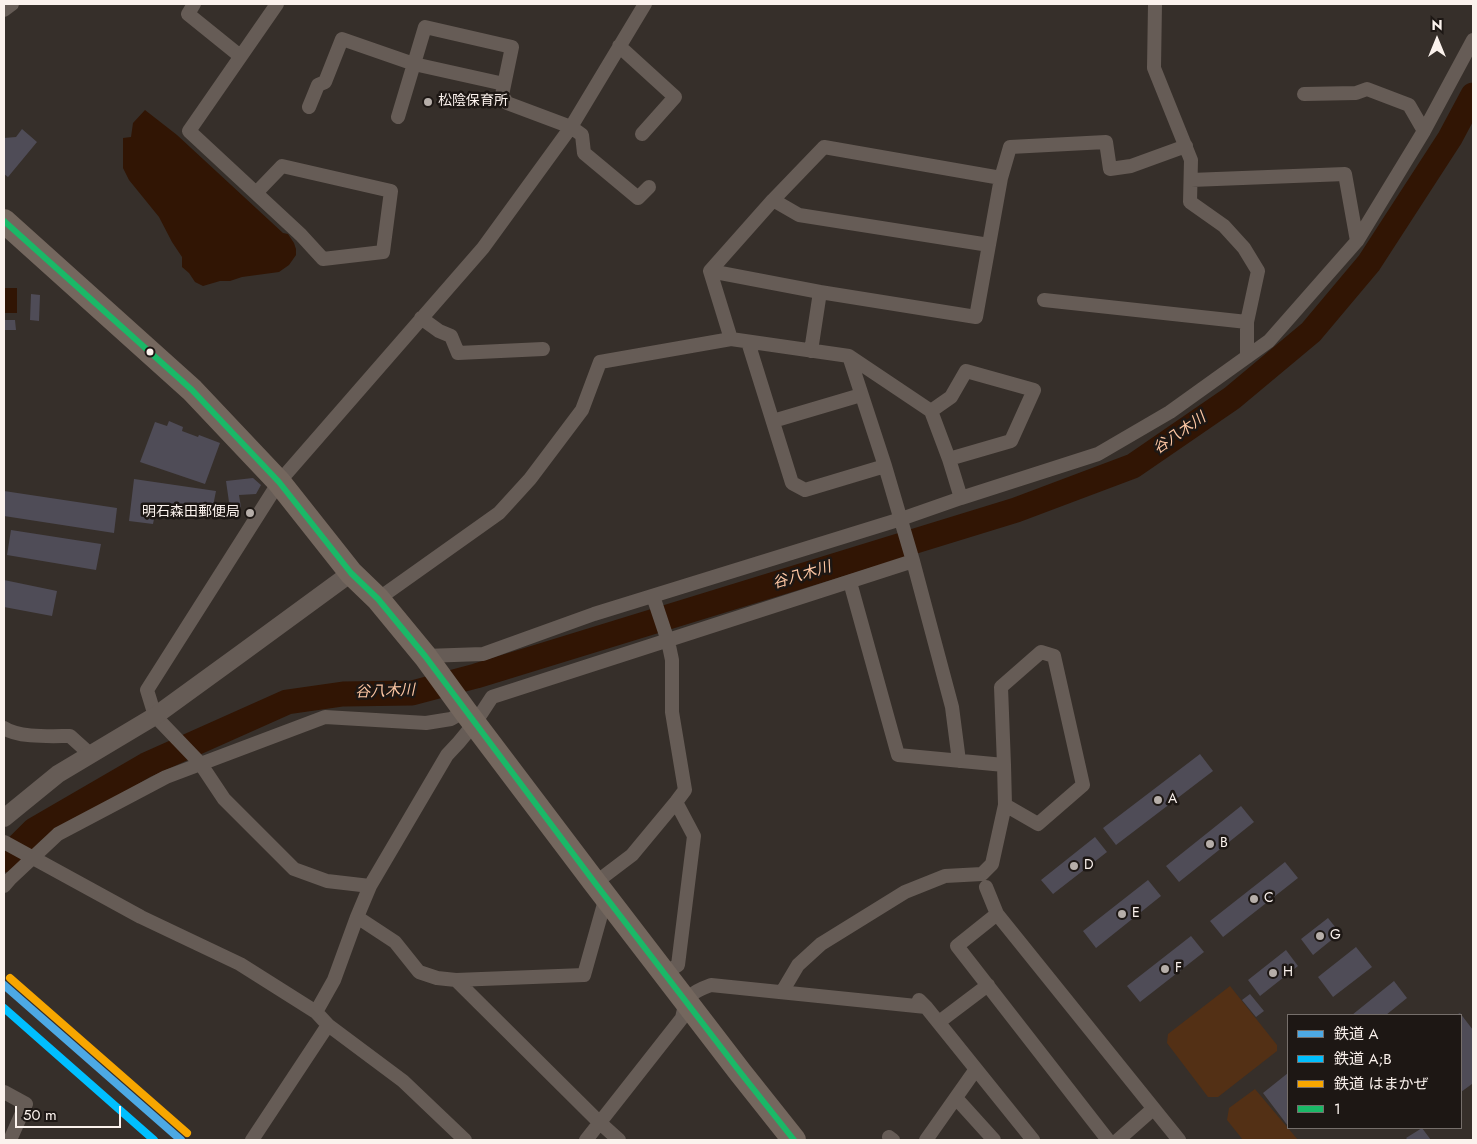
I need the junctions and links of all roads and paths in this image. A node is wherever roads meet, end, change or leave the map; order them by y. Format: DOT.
graph roads {
  1 [pos="12,4"];
  2 [pos="194,4"];
  3 [pos="277,4"];
  4 [pos="645,4"];
  5 [pos="1155,4"];
  6 [pos="4,10"];
  7 [pos="1473,40"];
  8 [pos="619,46"];
  9 [pos="240,56"];
  10 [pos="414,64"];
  11 [pos="504,84"];
  12 [pos="1304,94"];
  13 [pos="309,107"];
  14 [pos="398,117"];
  15 [pos="571,127"];
  16 [pos="1424,131"];
  17 [pos="642,134"];
  18 [pos="1186,146"];
  19 [pos="1001,178"];
  20 [pos="1191,180"];
  21 [pos="650,187"];
  22 [pos="256,193"];
  23 [pos="772,200"];
  24 [pos="4,221"];
  25 [pos="1357,241"];
  26 [pos="989,245"];
  27 [pos="710,271"];
  28 [pos="820,292"];
  29 [pos="1044,300"];
  30 [pos="421,318"];
  31 [pos="1247,322"];
  32 [pos="731,339"];
  33 [pos="748,342"];
  34 [pos="543,350"];
  35 [pos="811,351"];
  36 [pos="849,356"];
  37 [pos="1247,357"];
  38 [pos="862,395"];
  39 [pos="931,411"];
  40 [pos="773,421"];
  41 [pos="949,460"];
  42 [pos="885,466"];
  43 [pos="279,482"];
  44 [pos="961,498"];
  45 [pos="901,519"];
  46 [pos="913,561"];
  47 [pos="351,573"];
  48 [pos="850,582"];
  49 [pos="653,596"];
  50 [pos="378,600"];
  51 [pos="668,641"];
  52 [pos="426,656"];
  53 [pos="154,716"];
  54 [pos="470,717"];
  55 [pos="4,728"];
  56 [pos="90,754"];
  57 [pos="959,761"];
  58 [pos="200,764"];
  59 [pos="1004,765"];
  60 [pos="676,802"];
  61 [pos="1004,805"];
  62 [pos="4,818"];
  63 [pos="4,842"];
  64 [pos="30,857"];
  65 [pos="4,886"];
  66 [pos="370,886"];
  67 [pos="986,887"];
  68 [pos="601,890"];
  69 [pos="997,914"];
  70 [pos="357,917"];
  71 [pos="665,973"];
  72 [pos="456,980"];
  73 [pos="988,985"];
  74 [pos="782,992"];
  75 [pos="915,996"];
  76 [pos="686,1001"];
  77 [pos="926,1007"];
  78 [pos="316,1012"];
  79 [pos="939,1022"];
  80 [pos="328,1025"];
  81 [pos="976,1069"];
  82 [pos="4,1092"];
  83 [pos="956,1098"];
  84 [pos="1153,1109"];
  85 [pos="599,1122"];
  86 [pos="10,1140"];
  87 [pos="252,1140"];
  88 [pos="465,1140"];
  89 [pos="586,1140"];
  90 [pos="619,1140"];
  91 [pos="794,1140"];
  92 [pos="926,1140"];
  93 [pos="994,1140"];
  94 [pos="1033,1140"];
  95 [pos="1108,1140"];
  96 [pos="1118,1140"];
  97 [pos="1179,1140"];
  1 -- 6 [label="street"];
  2 -- 9 [label="street"];
  3 -- 9 [label="street"];
  4 -- 8 [label="street"];
  5 -- 18 [label="street"];
  7 -- 16 [label="street"];
  8 -- 15 [label="street"];
  8 -- 17 [label="street"];
  9 -- 22 [label="street"];
  10 -- 11 [label="street"];
  10 -- 11 [label="street"];
  10 -- 13 [label="street"];
  10 -- 14 [label="street"];
  11 -- 15 [label="street"];
  12 -- 16 [label="street"];
  15 -- 21 [label="street"];
  15 -- 30 [label="street"];
  16 -- 25 [label="street"];
  18 -- 19 [label="street"];
  18 -- 20 [label="street"];
  19 -- 23 [label="street"];
  19 -- 26 [label="street"];
  20 -- 25 [label="street"];
  20 -- 31 [label="street"];
  22 -- 22 [label="street"];
  23 -- 26 [label="street"];
  23 -- 27 [label="street"];
  24 -- 43 [label="highway"];
  25 -- 37 [label="street"];
  26 -- 28 [label="street"];
  27 -- 28 [label="street"];
  27 -- 32 [label="street"];
  28 -- 35 [label="street"];
  29 -- 31 [label="street"];
  30 -- 34 [label="street"];
  30 -- 43 [label="street"];
  31 -- 37 [label="street"];
  32 -- 33 [label="street"];
  32 -- 50 [label="street"];
  33 -- 35 [label="street"];
  33 -- 40 [label="street"];
  35 -- 36 [label="street"];
  36 -- 38 [label="street"];
  36 -- 39 [label="street"];
  37 -- 44 [label="street"];
  38 -- 40 [label="street"];
  38 -- 42 [label="street"];
  39 -- 41 [label="street"];
  39 -- 41 [label="street"];
  40 -- 42 [label="street"];
  41 -- 44 [label="street"];
  42 -- 45 [label="street"];
  43 -- 47 [label="highway"];
  43 -- 53 [label="street"];
  44 -- 45 [label="street"];
  45 -- 46 [label="street"];
  45 -- 49 [label="street"];
  46 -- 48 [label="street"];
  46 -- 57 [label="street"];
  47 -- 50 [label="highway"];
  47 -- 53 [label="street"];
  48 -- 51 [label="street"];
  48 -- 57 [label="street"];
  49 -- 51 [label="street"];
  49 -- 52 [label="street"];
  50 -- 52 [label="highway"];
  51 -- 54 [label="street"];
  51 -- 60 [label="street"];
  52 -- 54 [label="highway"];
  53 -- 56 [label="street"];
  53 -- 58 [label="street"];
  54 -- 58 [label="street"];
  54 -- 66 [label="street"];
  54 -- 68 [label="highway"];
  55 -- 56 [label="street"];
  56 -- 62 [label="street"];
  57 -- 59 [label="street"];
  58 -- 64 [label="street"];
  58 -- 66 [label="street"];
  59 -- 61 [label="street"];
  59 -- 61 [label="street"];
  60 -- 68 [label="street"];
  60 -- 71 [label="street"];
  61 -- 74 [label="street"];
  63 -- 64 [label="street"];
  64 -- 65 [label="street"];
  64 -- 78 [label="street"];
  66 -- 70 [label="street"];
  67 -- 69 [label="street"];
  68 -- 71 [label="highway"];
  68 -- 72 [label="street"];
  69 -- 73 [label="street"];
  69 -- 84 [label="street"];
  70 -- 72 [label="street"];
  70 -- 78 [label="street"];
  71 -- 76 [label="highway"];
  72 -- 85 [label="street"];
  73 -- 79 [label="street"];
  73 -- 95 [label="street"];
  74 -- 76 [label="street"];
  74 -- 77 [label="street"];
  75 -- 77 [label="street"];
  76 -- 85 [label="street"];
  76 -- 91 [label="highway"];
  77 -- 79 [label="street"];
  78 -- 80 [label="street"];
  79 -- 81 [label="street"];
  80 -- 87 [label="street"];
  80 -- 88 [label="street"];
  81 -- 83 [label="street"];
  81 -- 94 [label="street"];
  82 -- 86 [label="street"];
  83 -- 92 [label="street"];
  83 -- 93 [label="street"];
  84 -- 96 [label="street"];
  84 -- 97 [label="street"];
  85 -- 89 [label="street"];
  85 -- 90 [label="street"];
}
